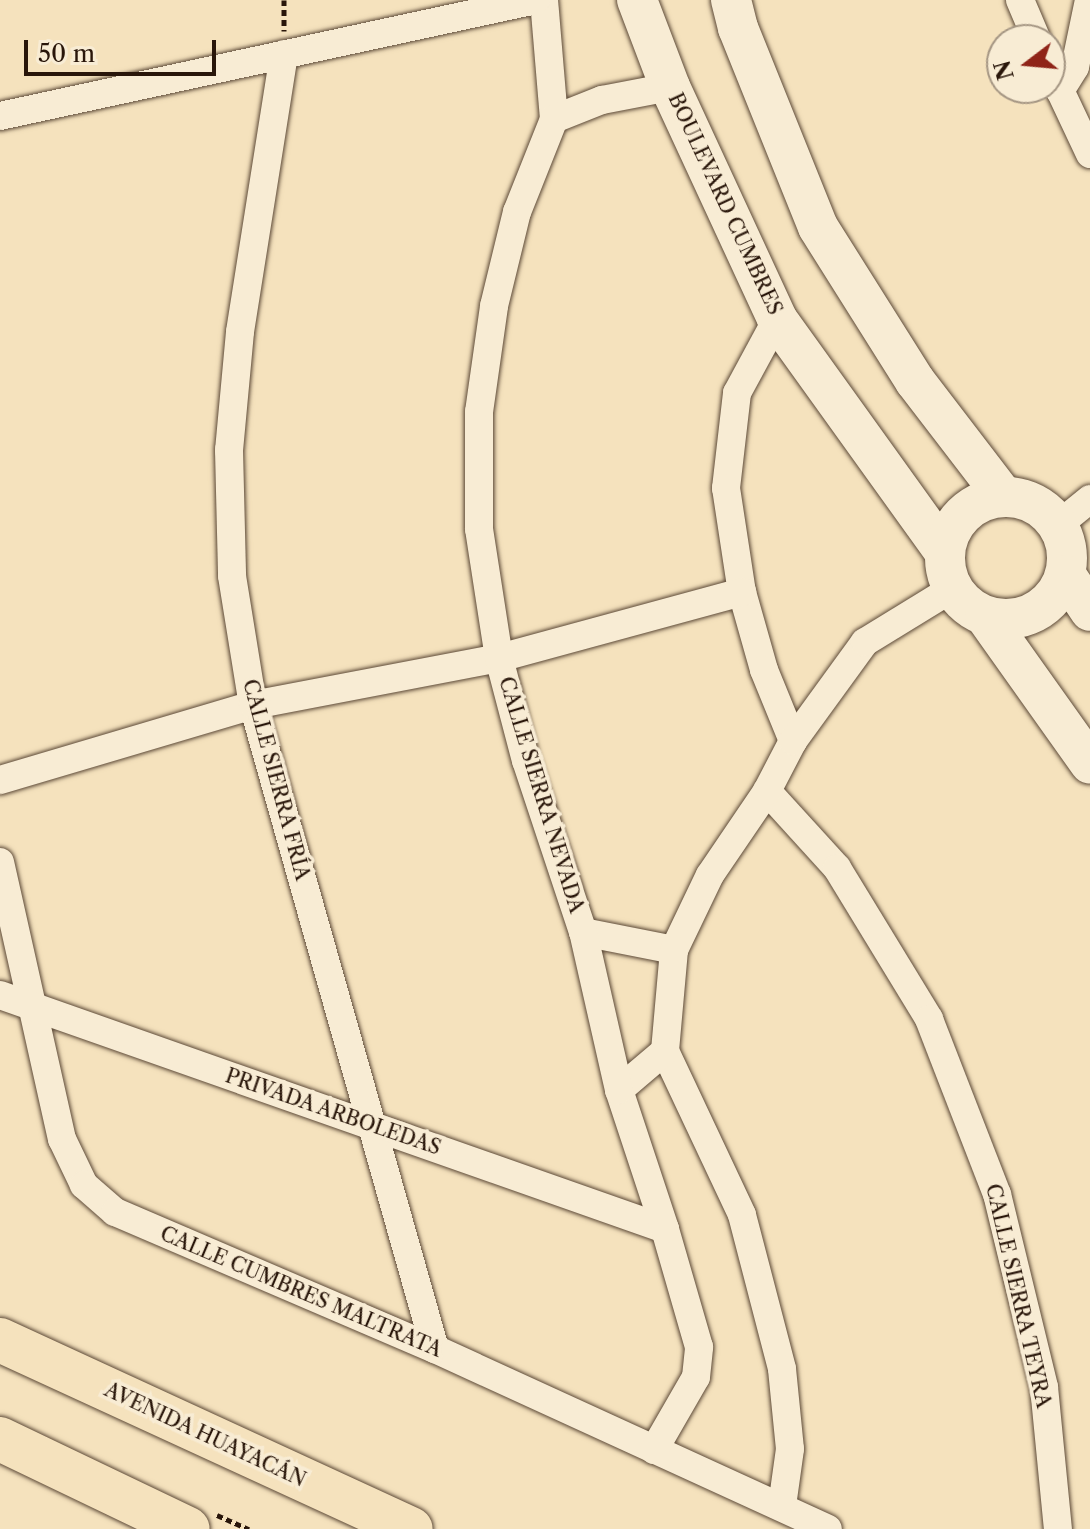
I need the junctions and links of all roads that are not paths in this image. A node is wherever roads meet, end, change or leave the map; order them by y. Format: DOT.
graph roads {
  1 [pos="536,0"];
  2 [pos="544,0"];
  3 [pos="637,0"];
  4 [pos="731,0"];
  5 [pos="1020,0"];
  6 [pos="1089,0"];
  7 [pos="1030,24"];
  8 [pos="284,54"];
  9 [pos="1066,73"];
  10 [pos="670,87"];
  11 [pos="1066,103"];
  12 [pos="0,116"];
  13 [pos="554,119"];
  14 [pos="1090,154"];
  15 [pos="777,319"];
  16 [pos="1004,497"];
  17 [pos="1090,499"];
  18 [pos="1058,525"];
  19 [pos="949,571"];
  20 [pos="1066,575"];
  21 [pos="742,592"];
  22 [pos="1090,611"];
  23 [pos="985,616"];
  24 [pos="499,658"];
  25 [pos="253,705"];
  26 [pos="793,741"];
  27 [pos="1090,764"];
  28 [pos="0,780"];
  29 [pos="767,791"];
  30 [pos="0,862"];
  31 [pos="583,932"];
  32 [pos="674,950"];
  33 [pos="0,995"];
  34 [pos="665,1051"];
  35 [pos="619,1090"];
  36 [pos="665,1229"];
  37 [pos="0,1340"];
  38 [pos="435,1349"];
  39 [pos="0,1439"];
  40 [pos="654,1450"];
  41 [pos="782,1506"];
  42 [pos="396,1525"];
  43 [pos="188,1529"];
  44 [pos="828,1529"];
  45 [pos="1058,1529"];
  1 -- 8 [label="street"];
  2 -- 13 [label="street"];
  3 -- 10 [label="street, BOULEVARD CUMBRES"];
  4 -- 16 [label="street"];
  5 -- 7 [label="street"];
  6 -- 9 [label="street"];
  8 -- 12 [label="street"];
  8 -- 25 [label="street, CALLE SIERRA FRÍA"];
  10 -- 13 [label="street"];
  10 -- 15 [label="street, BOULEVARD CUMBRES"];
  11 -- 14 [label="street"];
  13 -- 24 [label="street, CALLE SIERRA NEVADA"];
  15 -- 19 [label="street, BOULEVARD CUMBRES"];
  15 -- 21 [label="street"];
  16 -- 18 [label="street"];
  16 -- 19 [label="street"];
  17 -- 18 [label="street"];
  18 -- 20 [label="street"];
  19 -- 23 [label="street"];
  19 -- 26 [label="street"];
  20 -- 22 [label="street"];
  20 -- 23 [label="street"];
  21 -- 24 [label="street"];
  21 -- 26 [label="street"];
  23 -- 27 [label="street"];
  24 -- 25 [label="street"];
  24 -- 31 [label="street, CALLE SIERRA NEVADA"];
  25 -- 28 [label="street"];
  25 -- 38 [label="street, CALLE SIERRA FRÍA"];
  26 -- 29 [label="street"];
  29 -- 32 [label="street"];
  29 -- 45 [label="street, CALLE SIERRA TEYRA"];
  30 -- 38 [label="street, CALLE CUMBRES MALTRATA"];
  31 -- 32 [label="street, CALLE SIERRA NEVADA"];
  31 -- 35 [label="street, CALLE SIERRA NEVADA"];
  32 -- 34 [label="street"];
  33 -- 36 [label="street, PRIVADA ARBOLEDAS"];
  34 -- 35 [label="street"];
  34 -- 41 [label="street"];
  35 -- 36 [label="street, CALLE SIERRA NEVADA"];
  36 -- 40 [label="street, CALLE SIERRA NEVADA"];
  37 -- 42 [label="main road, AVENIDA HUAYACÁN"];
  38 -- 40 [label="street, CALLE CUMBRES MALTRATA"];
  39 -- 43 [label="main road"];
  40 -- 41 [label="street, CALLE CUMBRES MALTRATA"];
  41 -- 44 [label="street, CALLE CUMBRES MALTRATA"];
}
